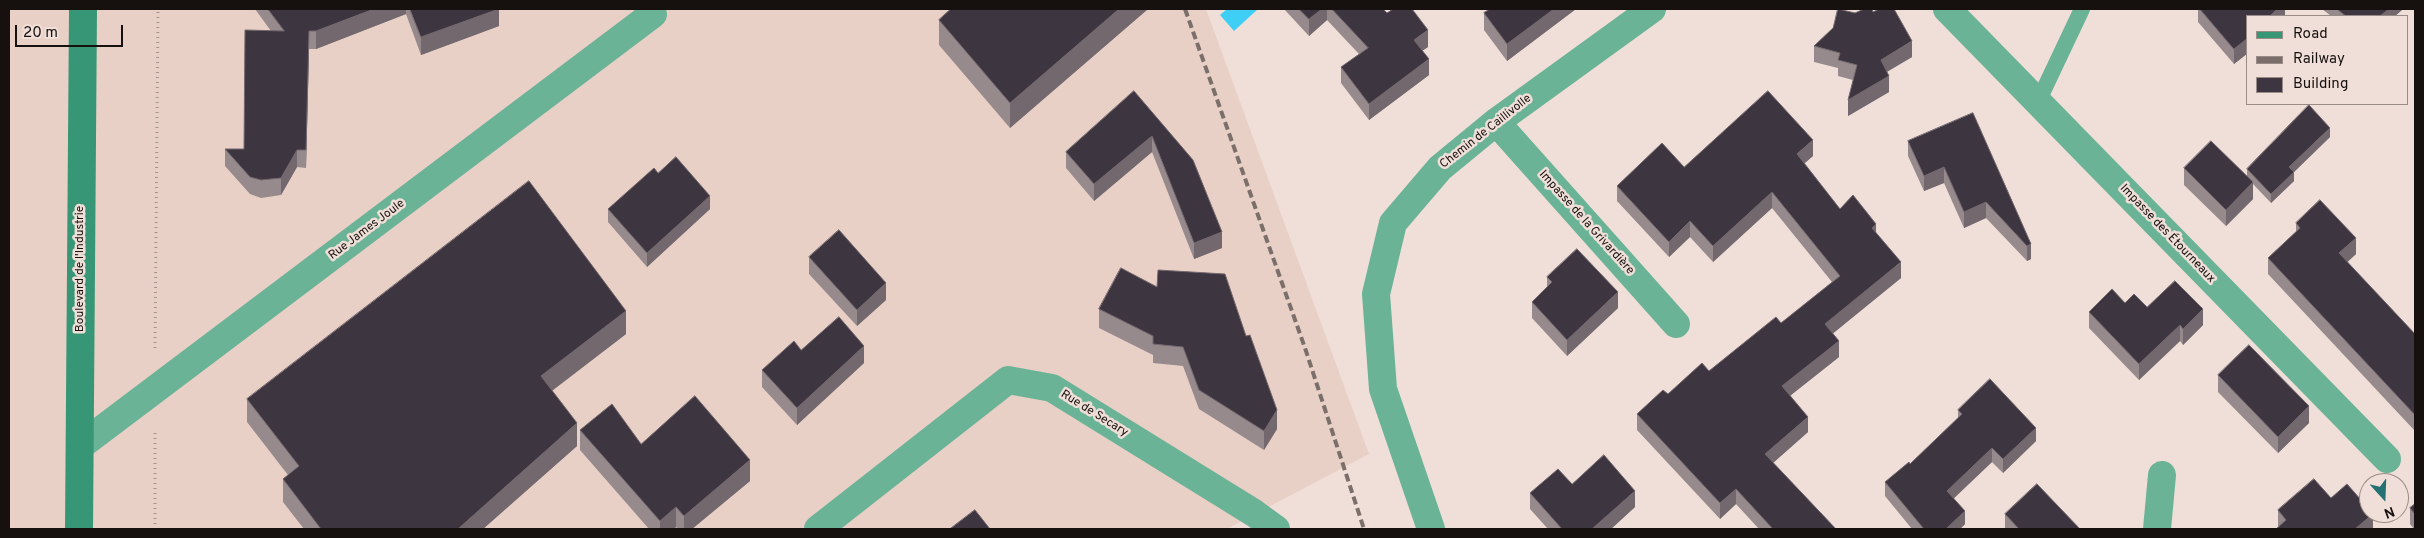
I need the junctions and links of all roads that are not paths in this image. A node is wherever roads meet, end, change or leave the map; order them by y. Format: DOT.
graph roads {
  1 [pos="83,9"];
  2 [pos="1652,9"];
  3 [pos="1947,9"];
  4 [pos="2082,9"];
  5 [pos="653,14"];
  6 [pos="2038,102"];
  7 [pos="1496,122"];
  8 [pos="1676,324"];
  9 [pos="80,446"];
  10 [pos="2387,458"];
  11 [pos="2162,474"];
  12 [pos="79,529"];
  13 [pos="818,529"];
  14 [pos="1276,529"];
  15 [pos="1431,529"];
  16 [pos="2157,529"];
  1 -- 9 [label="street, Boulevard de l'Industrie"];
  2 -- 7 [label="street, Chemin de Caillivolle"];
  3 -- 6 [label="street, Impasse des Étourneaux"];
  4 -- 6 [label="lane"];
  5 -- 9 [label="street, Rue James Joule"];
  6 -- 10 [label="street, Impasse des Étourneaux"];
  7 -- 8 [label="street, Impasse de la Grivardière"];
  7 -- 15 [label="street, Chemin de Caillivolle"];
  9 -- 12 [label="street, Boulevard de l'Industrie"];
  11 -- 16 [label="street"];
  13 -- 14 [label="street, Rue de Secary"];
}
